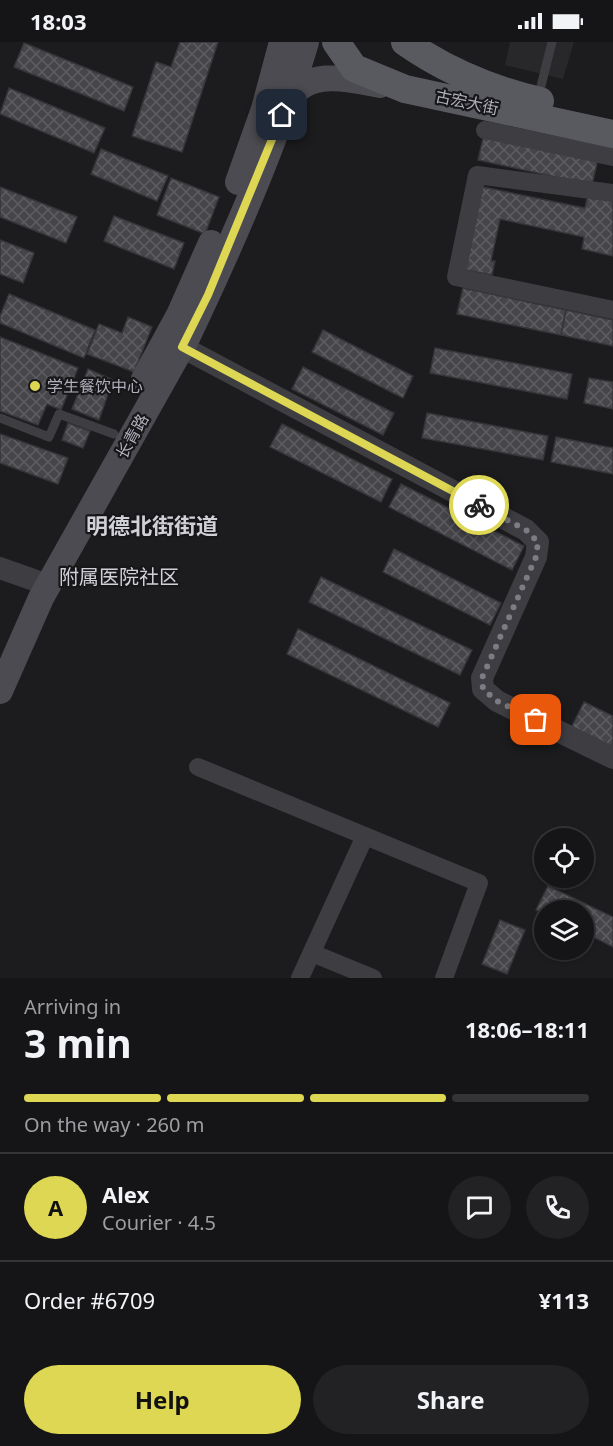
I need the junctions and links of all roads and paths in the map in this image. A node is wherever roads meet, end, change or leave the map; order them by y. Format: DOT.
graph roads {
  1 [pos="282,42"];
  2 [pos="306,42"];
  3 [pos="336,42"];
  4 [pos="405,42"];
  5 [pos="552,42"];
  6 [pos="405,89"];
  7 [pos="537,100"];
  8 [pos="282,115"];
  9 [pos="613,115"];
  10 [pos="485,130"];
  11 [pos="613,134"];
  12 [pos="613,157"];
  13 [pos="612,188"];
  14 [pos="613,310"];
  15 [pos="174,343"];
  16 [pos="0,418"];
  17 [pos="114,434"];
  18 [pos="0,568"];
  19 [pos="41,582"];
  20 [pos="0,656"];
  21 [pos="0,691"];
  22 [pos="613,758"];
  23 [pos="198,767"];
  24 [pos="365,836"];
  25 [pos="312,953"];
  26 [pos="300,978"];
  27 [pos="373,978"];
  28 [pos="444,978"];
  1 -- 15 [label="main road, 长青路"];
  2 -- 8 [label="main road, 长青路"];
  3 -- 6 [label="main road, 古宏大街"];
  4 -- 7 [label="main road, 古宏大街"];
  5 -- 7 [label="lane"];
  6 -- 8 [label="main road"];
  6 -- 11 [label="main road, 古宏大街"];
  7 -- 9 [label="main road, 古宏大街"];
  8 -- 15 [label="main road, 长青路"];
  10 -- 12 [label="street"];
  13 -- 14 [label="street"];
  15 -- 17 [label="main road, 长青路"];
  15 -- 19 [label="main road, 长青路"];
  15 -- 22 [label="street"];
  16 -- 17 [label="lane"];
  17 -- 19 [label="main road, 长青路"];
  18 -- 19 [label="street"];
  19 -- 20 [label="main road, 长青路"];
  19 -- 21 [label="main road, 长青路"];
  23 -- 24 [label="street"];
  24 -- 25 [label="street"];
  24 -- 28 [label="street"];
  25 -- 26 [label="street"];
  25 -- 27 [label="street"];
}
